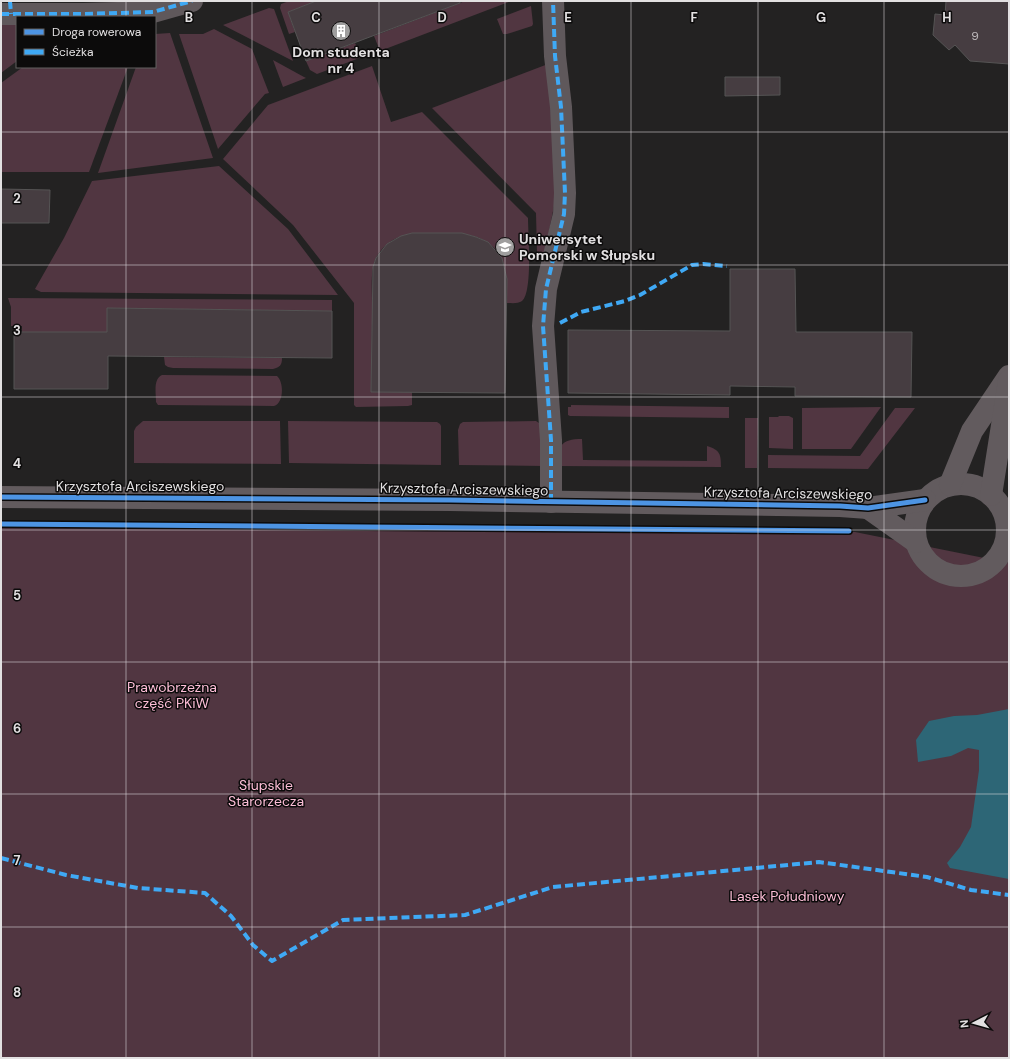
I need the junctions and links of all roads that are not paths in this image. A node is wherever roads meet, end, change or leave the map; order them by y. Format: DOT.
graph roads {
  1 [pos="192,1"];
  2 [pos="553,1"];
  3 [pos="7,9"];
  4 [pos="1009,376"];
  5 [pos="1009,381"];
  6 [pos="950,485"];
  7 [pos="991,495"];
  8 [pos="1,497"];
  9 [pos="925,500"];
  10 [pos="551,502"];
  11 [pos="868,508"];
  12 [pos="1007,522"];
  13 [pos="916,542"];
  14 [pos="1005,552"];
  1 -- 3 [label="street"];
  2 -- 10 [label="street"];
  4 -- 6 [label="street"];
  5 -- 7 [label="street"];
  6 -- 7 [label="street"];
  6 -- 9 [label="street"];
  7 -- 12 [label="street"];
  8 -- 10 [label="street, Krzysztofa Arciszewskiego"];
  9 -- 11 [label="street, Krzysztofa Arciszewskiego"];
  9 -- 13 [label="street"];
  10 -- 11 [label="street, Krzysztofa Arciszewskiego"];
  11 -- 13 [label="street, Krzysztofa Arciszewskiego"];
  12 -- 14 [label="street"];
  13 -- 14 [label="street"];
}
